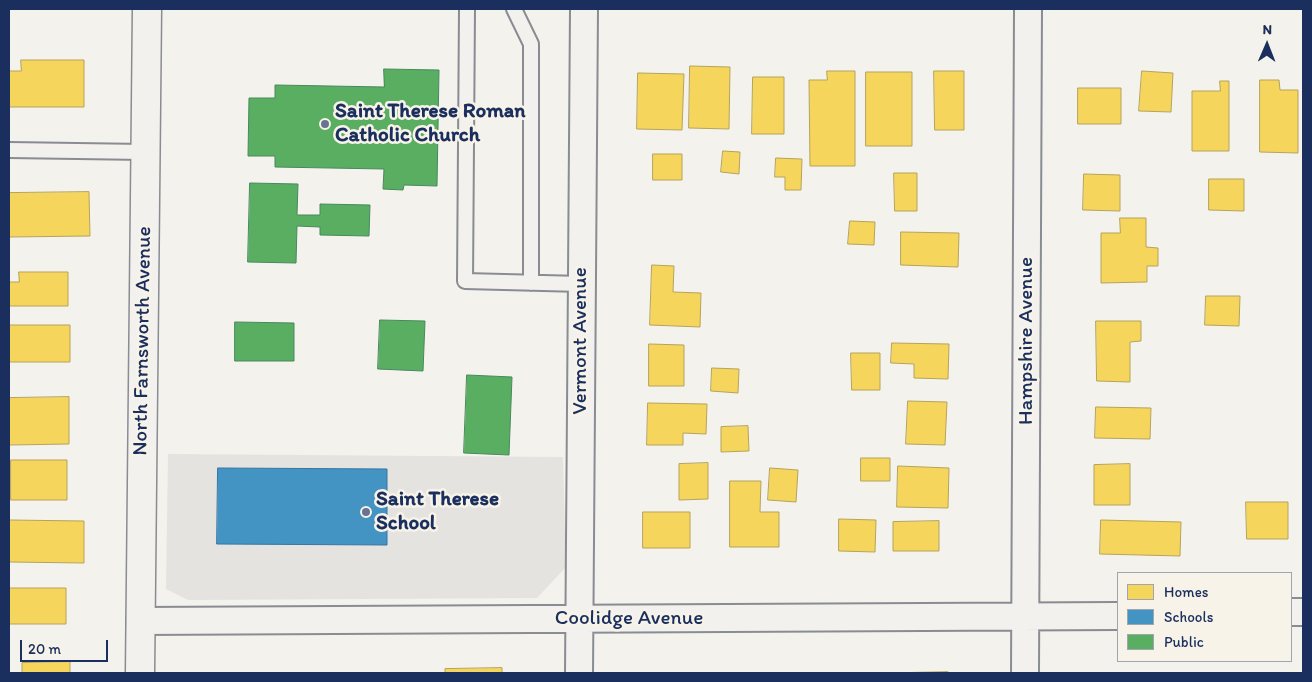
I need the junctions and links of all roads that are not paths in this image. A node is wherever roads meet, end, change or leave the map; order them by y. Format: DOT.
graph roads {
  1 [pos="146,9"];
  2 [pos="467,9"];
  3 [pos="514,9"];
  4 [pos="584,9"];
  5 [pos="1028,9"];
  6 [pos="9,150"];
  7 [pos="145,152"];
  8 [pos="531,283"];
  9 [pos="582,284"];
  10 [pos="1117,616"];
  11 [pos="1026,618"];
  12 [pos="579,619"];
  13 [pos="140,620"];
  14 [pos="140,673"];
  15 [pos="579,673"];
  16 [pos="1025,673"];
  1 -- 7 [label="main road, North Farnsworth Avenue"];
  2 -- 8 [label="lane"];
  3 -- 8 [label="lane"];
  4 -- 9 [label="street, Vermont Avenue"];
  5 -- 11 [label="street, Hampshire Avenue"];
  6 -- 7 [label="lane"];
  7 -- 13 [label="main road, North Farnsworth Avenue"];
  8 -- 9 [label="lane"];
  9 -- 12 [label="street, Vermont Avenue"];
  10 -- 11 [label="street, Coolidge Avenue"];
  11 -- 12 [label="street, Coolidge Avenue"];
  11 -- 16 [label="street, Hampshire Avenue"];
  12 -- 13 [label="street, Coolidge Avenue"];
  12 -- 15 [label="street, Vermont Avenue"];
  13 -- 14 [label="main road, North Farnsworth Avenue"];
}
